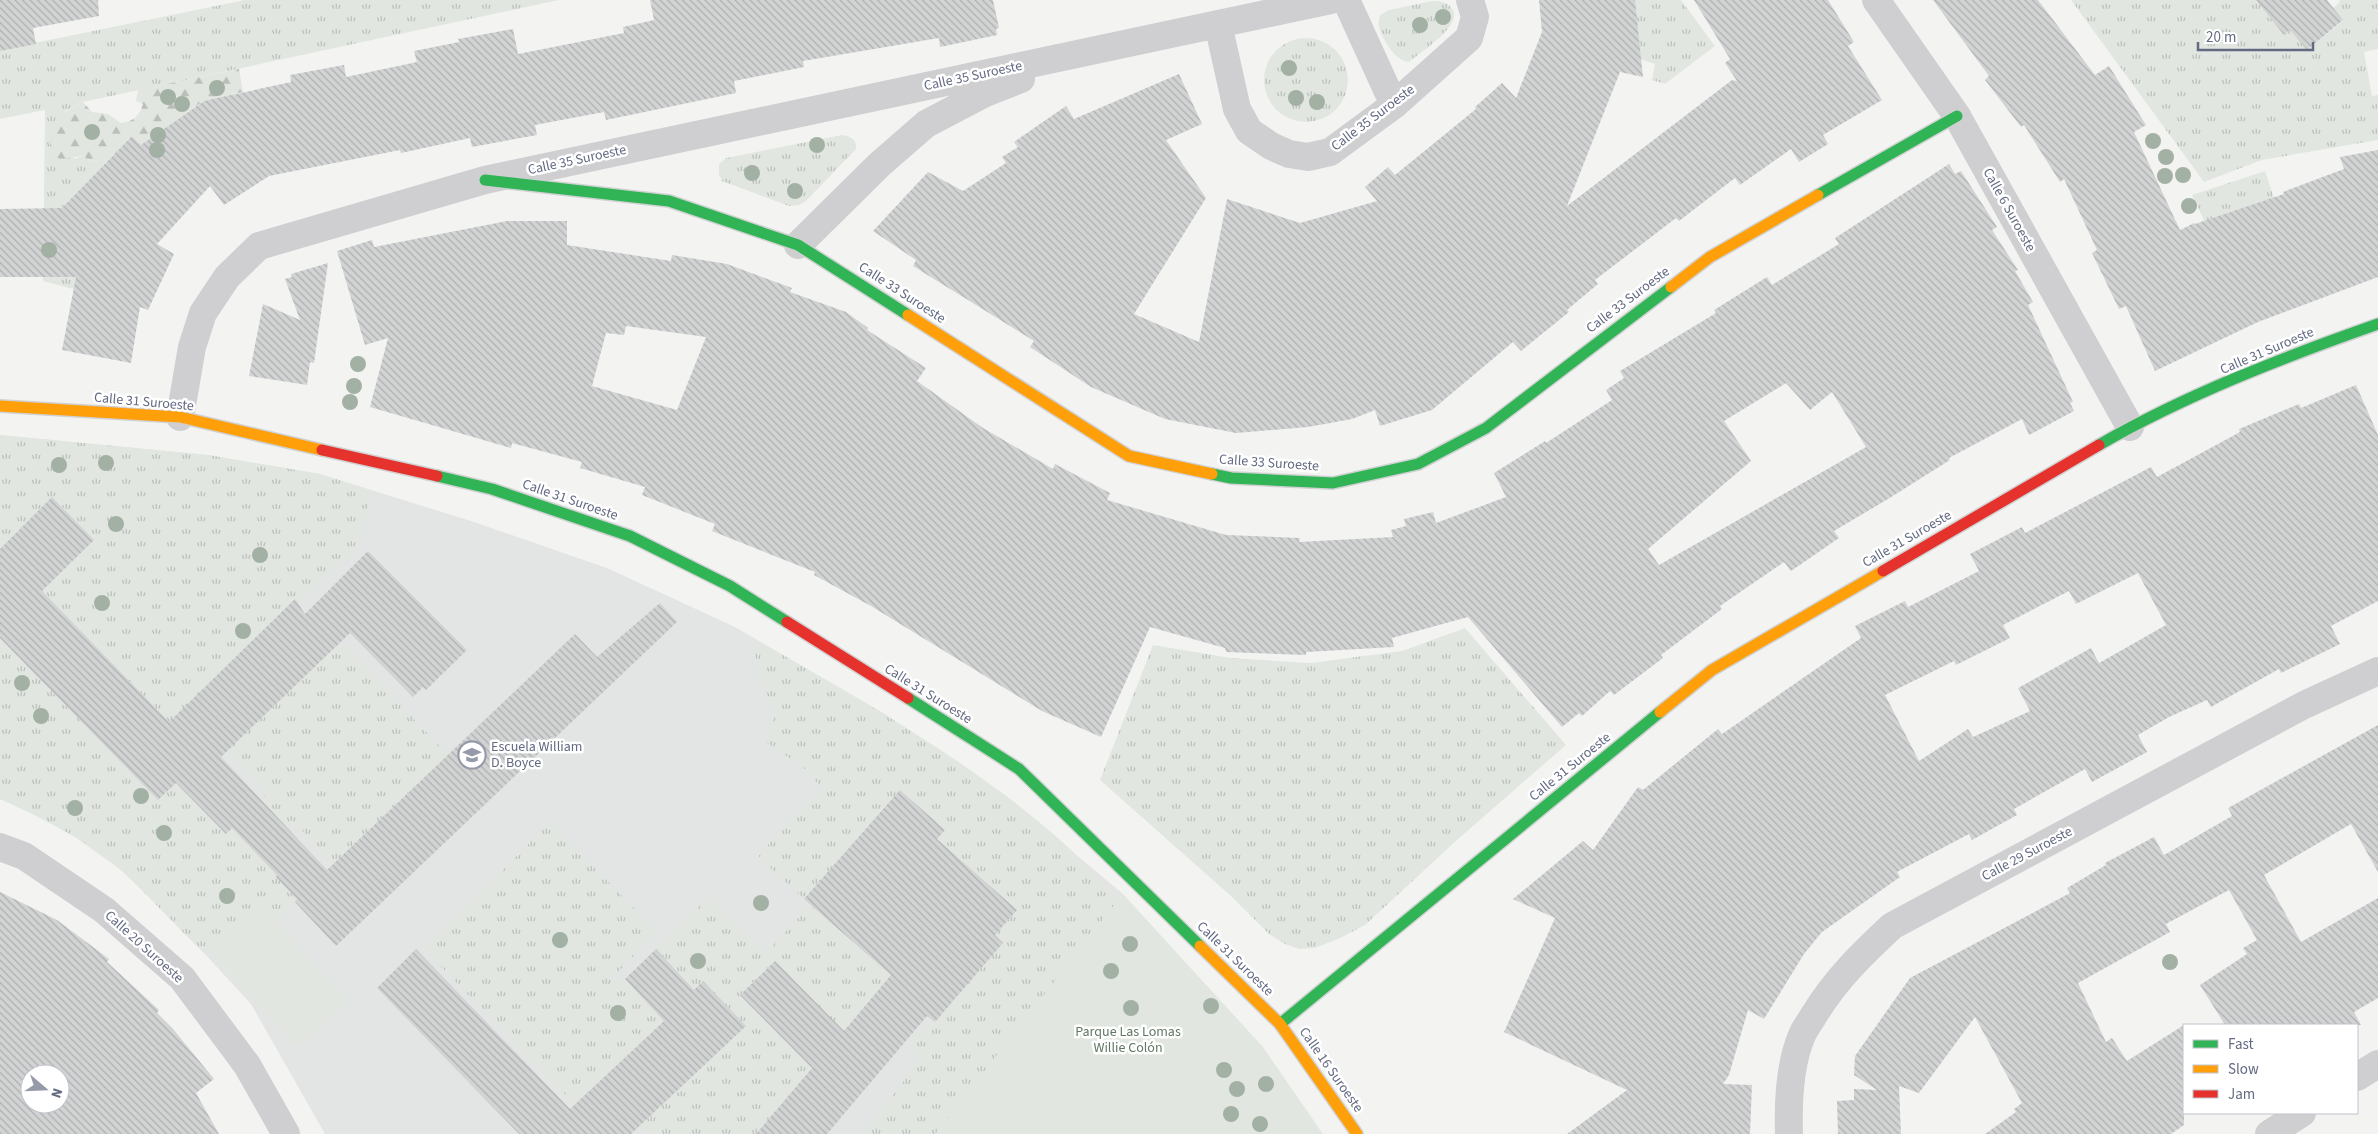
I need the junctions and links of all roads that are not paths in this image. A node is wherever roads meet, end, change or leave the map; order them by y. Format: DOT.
graph roads {
  1 [pos="1331,0"];
  2 [pos="1346,0"];
  3 [pos="1470,0"];
  4 [pos="1876,0"];
  5 [pos="1218,24"];
  6 [pos="1090,51"];
  7 [pos="1394,105"];
  8 [pos="1957,116"];
  9 [pos="485,180"];
  10 [pos="798,244"];
  11 [pos="2378,324"];
  12 [pos="0,406"];
  13 [pos="180,417"];
  14 [pos="2130,428"];
  15 [pos="2378,671"];
  16 [pos="0,847"];
  17 [pos="1280,1024"];
  18 [pos="2378,1064"];
  19 [pos="2358,1076"];
  20 [pos="2300,1114"];
  21 [pos="286,1134"];
  22 [pos="1357,1134"];
  23 [pos="1789,1134"];
  24 [pos="2269,1134"];
  1 -- 5 [label="street, Calle 35 Suroeste"];
  2 -- 7 [label="street"];
  3 -- 7 [label="street, Calle 35 Suroeste"];
  4 -- 8 [label="street, Calle 6 Suroeste"];
  5 -- 6 [label="street, Calle 35 Suroeste"];
  5 -- 7 [label="street, Calle 35 Suroeste"];
  6 -- 9 [label="street, Calle 35 Suroeste"];
  6 -- 10 [label="street, Calle 35 Suroeste"];
  8 -- 10 [label="street, Calle 33 Suroeste"];
  8 -- 14 [label="street, Calle 6 Suroeste"];
  9 -- 10 [label="street, Calle 33 Suroeste"];
  9 -- 13 [label="street, Calle 35 Suroeste"];
  11 -- 14 [label="street, Calle 31 Suroeste"];
  12 -- 13 [label="street, Calle 31 Suroeste"];
  13 -- 17 [label="street, Calle 31 Suroeste"];
  14 -- 17 [label="street, Calle 31 Suroeste"];
  15 -- 23 [label="street, Calle 29 Suroeste"];
  16 -- 21 [label="street, Calle 20 Suroeste"];
  17 -- 22 [label="street, Calle 16 Suroeste"];
  18 -- 19 [label="street"];
  20 -- 24 [label="street"];
}
